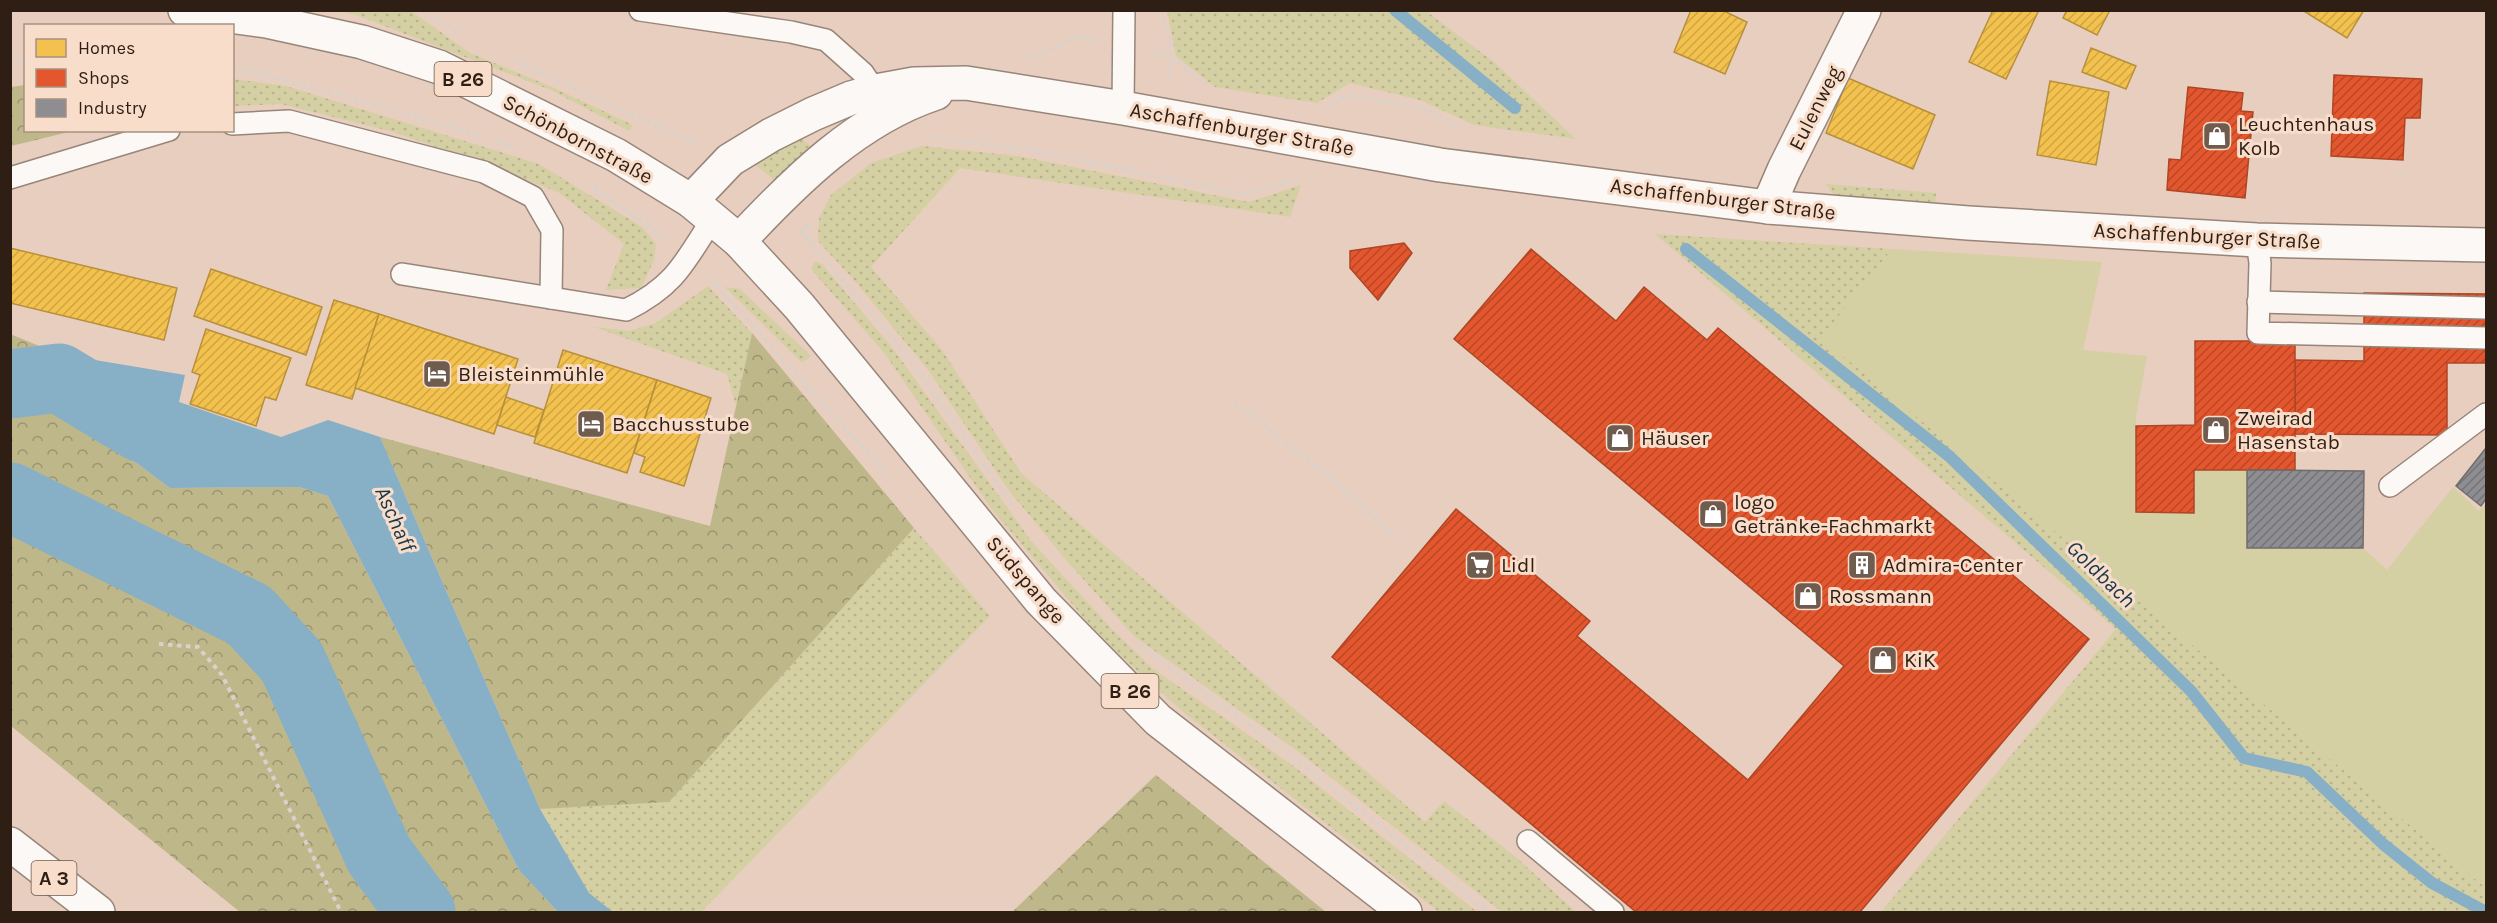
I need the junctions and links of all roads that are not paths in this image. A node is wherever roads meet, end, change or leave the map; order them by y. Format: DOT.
graph roads {
  1 [pos="640,10"];
  2 [pos="1124,10"];
  3 [pos="1864,10"];
  4 [pos="202,12"];
  5 [pos="882,102"];
  6 [pos="1123,108"];
  7 [pos="234,124"];
  8 [pos="162,132"];
  9 [pos="10,178"];
  10 [pos="1768,207"];
  11 [pos="702,210"];
  12 [pos="2257,240"];
  13 [pos="739,241"];
  14 [pos="2487,244"];
  15 [pos="402,274"];
  16 [pos="551,298"];
  17 [pos="2258,302"];
  18 [pos="2378,305"];
  19 [pos="2427,306"];
  20 [pos="2482,312"];
  21 [pos="2412,336"];
  22 [pos="2457,338"];
  23 [pos="2487,338"];
  24 [pos="2487,414"];
  25 [pos="2390,486"];
  26 [pos="1528,841"];
  27 [pos="10,844"];
  28 [pos="98,912"];
  29 [pos="1405,912"];
  30 [pos="1613,912"];
  1 -- 5 [label="lane"];
  2 -- 6 [label="lane"];
  3 -- 10 [label="main road, Eulenweg"];
  4 -- 11 [label="main road, Schönbornstraße / B 26"];
  5 -- 6 [label="main road, Aschaffenburger Straße"];
  5 -- 11 [label="main road, Aschaffenburger Straße"];
  5 -- 13 [label="main road, Aschaffenburger Straße"];
  6 -- 10 [label="main road, Aschaffenburger Straße"];
  7 -- 16 [label="lane"];
  8 -- 9 [label="lane"];
  10 -- 12 [label="main road, Aschaffenburger Straße"];
  11 -- 13 [label="main road, Südspange / B 26"];
  11 -- 16 [label="lane"];
  12 -- 14 [label="main road, Aschaffenburger Straße"];
  12 -- 17 [label="lane"];
  13 -- 29 [label="main road, Südspange / B 26"];
  15 -- 16 [label="lane"];
  17 -- 18 [label="lane"];
  17 -- 21 [label="lane"];
  18 -- 19 [label="lane"];
  18 -- 21 [label="lane"];
  19 -- 20 [label="lane"];
  19 -- 22 [label="lane"];
  21 -- 22 [label="lane"];
  22 -- 23 [label="lane"];
  24 -- 25 [label="lane"];
  26 -- 30 [label="lane"];
  27 -- 28 [label="main road, A 3"];
}
